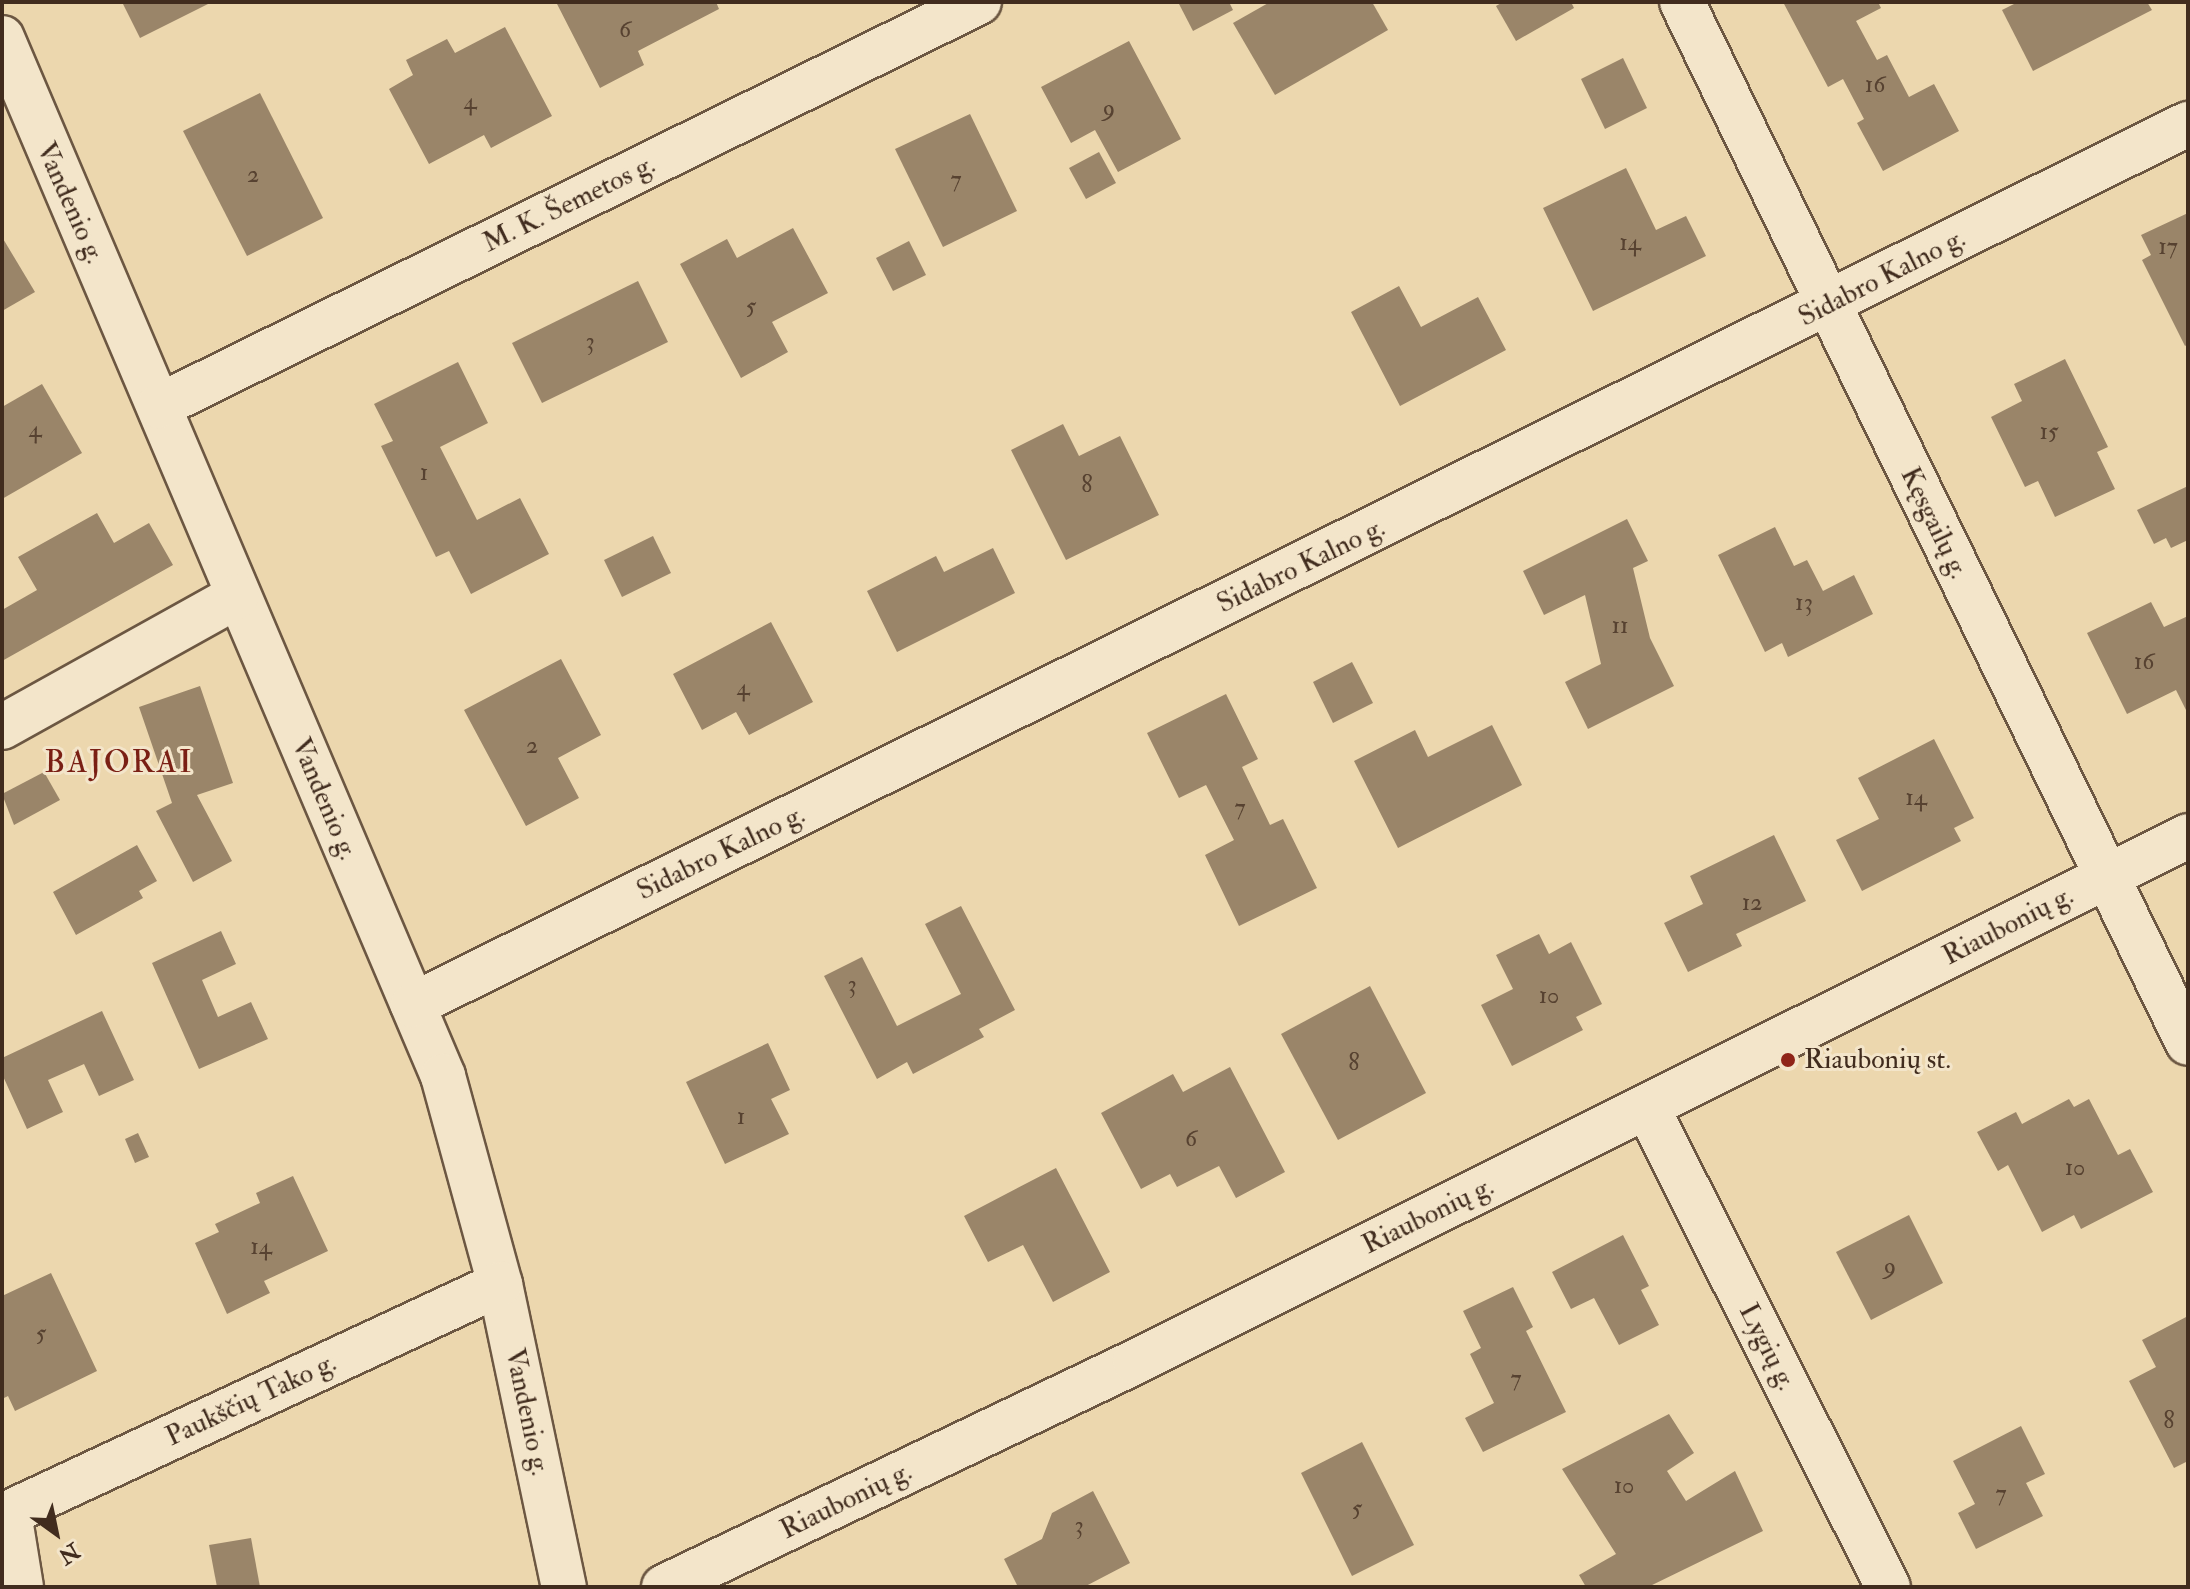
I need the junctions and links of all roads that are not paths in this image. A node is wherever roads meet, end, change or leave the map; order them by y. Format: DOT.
graph roads {
  1 [pos="979,2"];
  2 [pos="1682,2"];
  3 [pos="2,38"];
  4 [pos="14,111"];
  5 [pos="2188,124"];
  6 [pos="1832,304"];
  7 [pos="159,406"];
  8 [pos="236,597"];
  9 [pos="2,727"];
  10 [pos="2188,836"];
  11 [pos="2105,877"];
  12 [pos="413,1005"];
  13 [pos="2188,1043"];
  14 [pos="1647,1107"];
  15 [pos="500,1284"];
  16 [pos="6,1515"];
  17 [pos="21,1587"];
  18 [pos="564,1587"];
  19 [pos="664,1587"];
  20 [pos="1888,1587"];
  1 -- 7 [label="street, M. K. Šemetos g."];
  2 -- 6 [label="street, Kęsgailų g."];
  3 -- 4 [label="street, Vandenio g."];
  4 -- 7 [label="street, Vandenio g."];
  5 -- 6 [label="street, Sidabro Kalno g."];
  6 -- 11 [label="street, Kęsgailų g."];
  6 -- 12 [label="street, Sidabro Kalno g."];
  7 -- 8 [label="street, Vandenio g."];
  8 -- 9 [label="street"];
  8 -- 12 [label="street, Vandenio g."];
  10 -- 11 [label="street, Riaubonių g."];
  11 -- 13 [label="street, Kęsgailų g."];
  11 -- 14 [label="street, Riaubonių g."];
  12 -- 15 [label="street, Vandenio g."];
  14 -- 19 [label="street, Riaubonių g."];
  14 -- 20 [label="street, Lygių g."];
  15 -- 16 [label="street, Paukščių Tako g."];
  15 -- 18 [label="street, Vandenio g."];
  16 -- 17 [label="street"];
}
